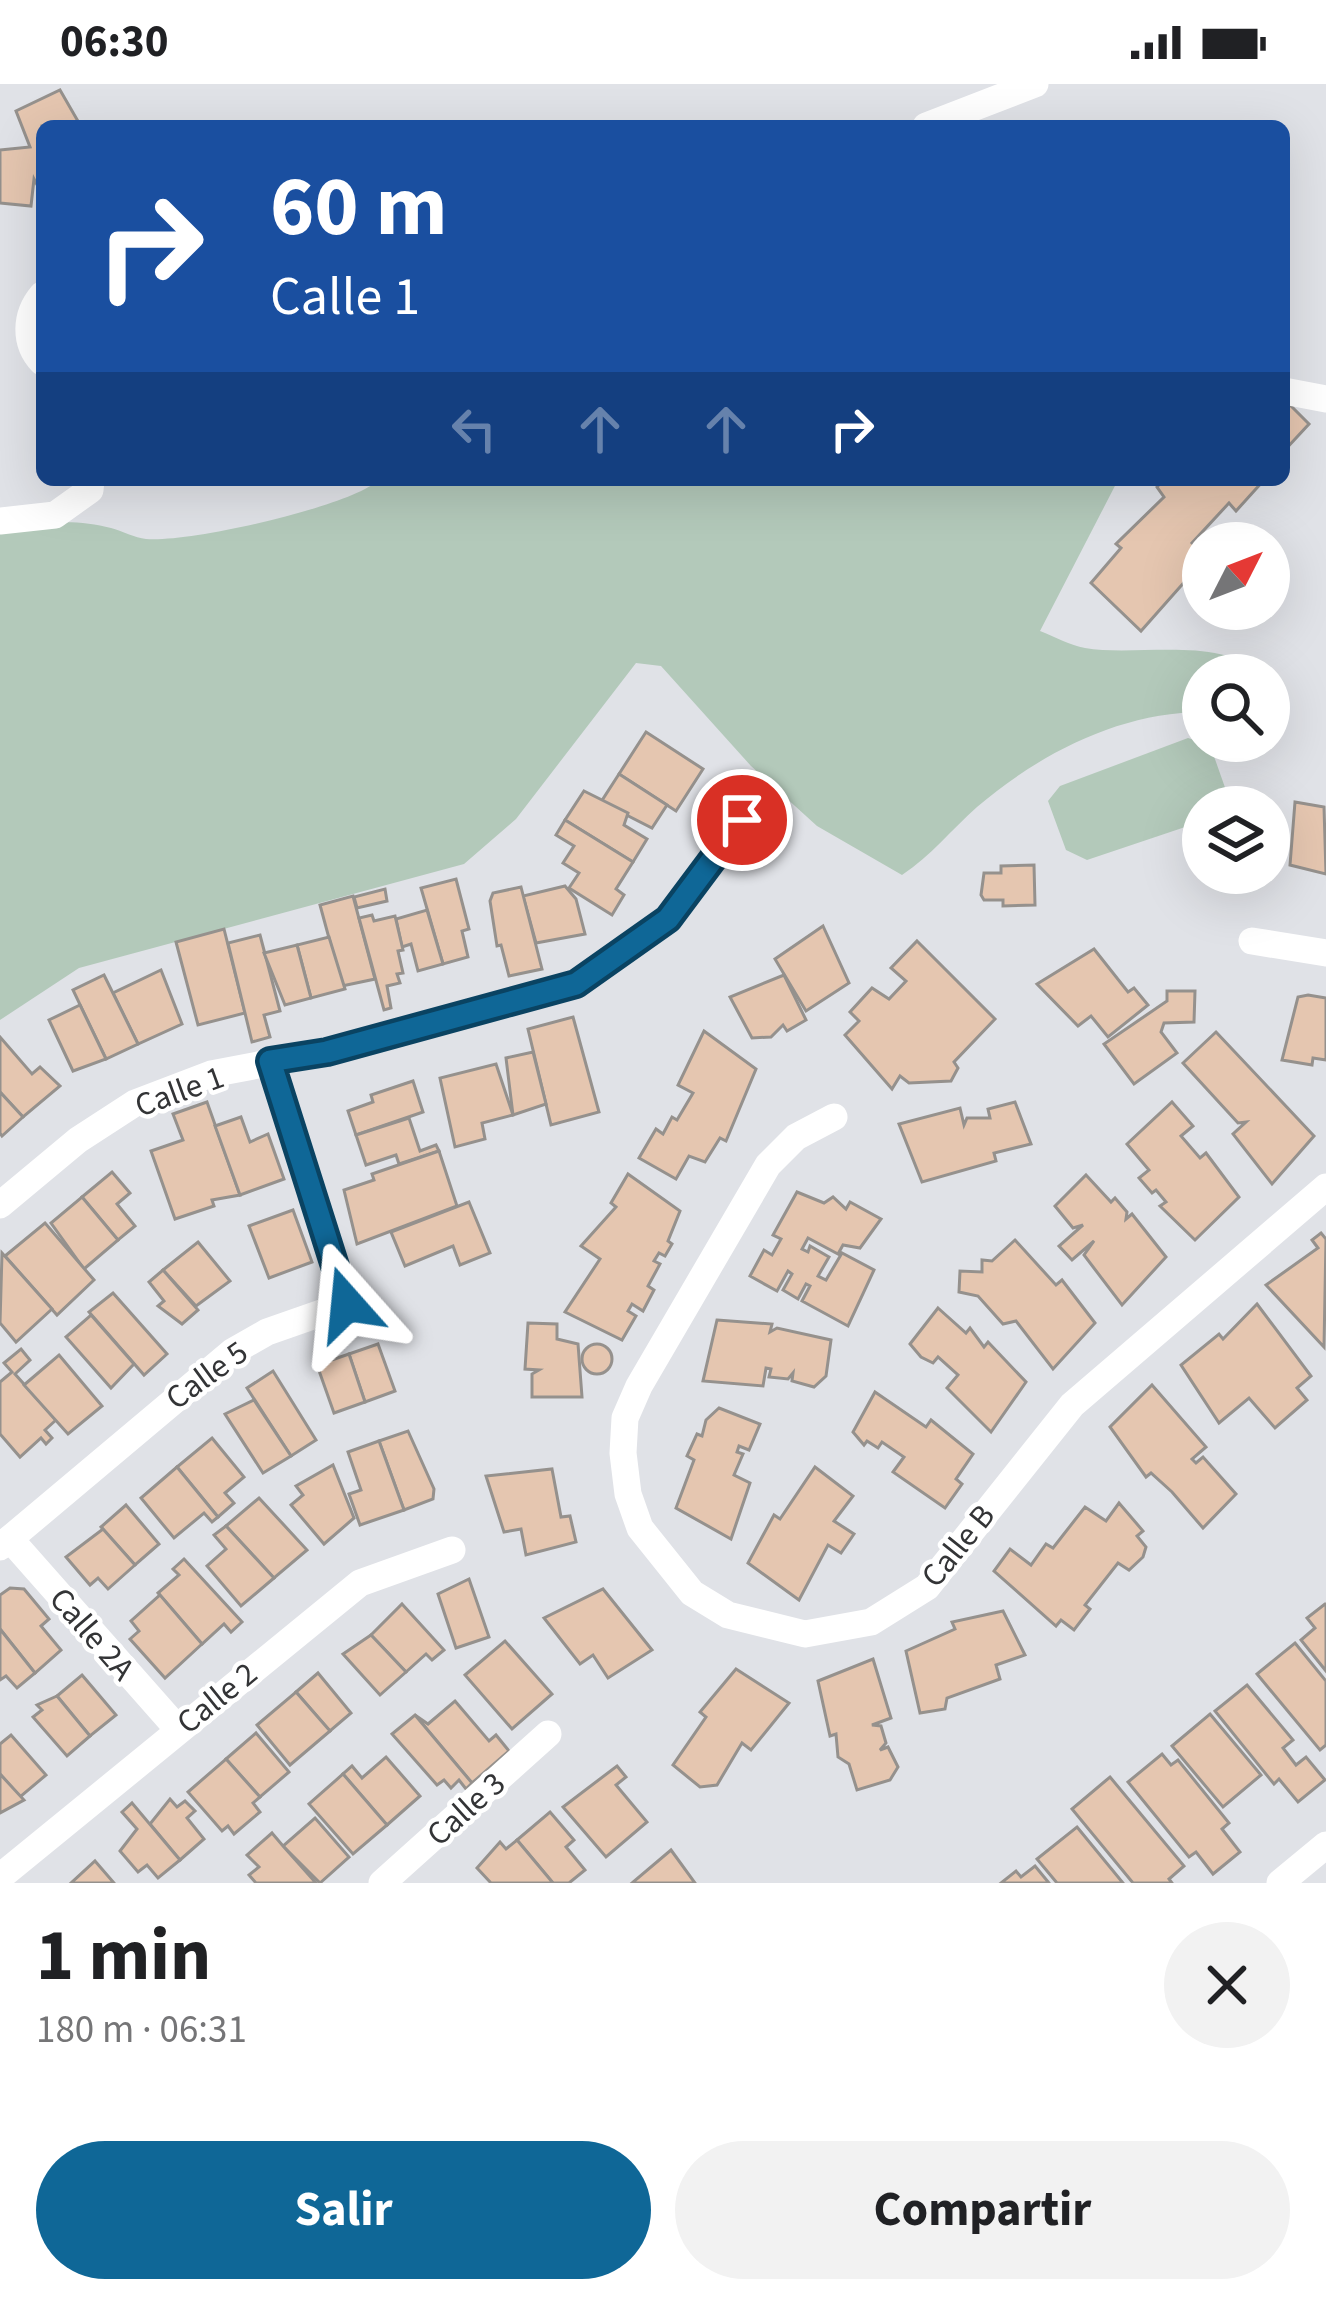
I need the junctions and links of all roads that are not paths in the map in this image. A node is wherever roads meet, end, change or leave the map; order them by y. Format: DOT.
graph roads {
  1 [pos="1035,84"];
  2 [pos="942,120"];
  3 [pos="36,302"];
  4 [pos="36,350"];
  5 [pos="1290,392"];
  6 [pos="1326,399"];
  7 [pos="90,486"];
  8 [pos="0,521"];
  9 [pos="742,820"];
  10 [pos="1252,941"];
  11 [pos="1326,953"];
  12 [pos="270,1061"];
  13 [pos="833,1117"];
  14 [pos="1326,1187"];
  15 [pos="0,1205"];
  16 [pos="5,1543"];
  17 [pos="452,1550"];
  18 [pos="177,1728"];
  19 [pos="548,1734"];
  20 [pos="1326,1845"];
  21 [pos="0,1877"];
  22 [pos="382,1883"];
  23 [pos="1280,1883"];
  1 -- 2 [label="street"];
  3 -- 4 [label="street"];
  5 -- 6 [label="street"];
  7 -- 8 [label="street"];
  9 -- 12 [label="street, Calle 1"];
  10 -- 11 [label="street"];
  12 -- 15 [label="street, Calle 1"];
  12 -- 16 [label="street, Calle 5"];
  13 -- 14 [label="street, Calle B"];
  16 -- 18 [label="street, Calle 2A"];
  17 -- 18 [label="street, Calle 2"];
  18 -- 21 [label="street, Calle 2"];
  19 -- 22 [label="street, Calle 3"];
  20 -- 23 [label="street"];
}
